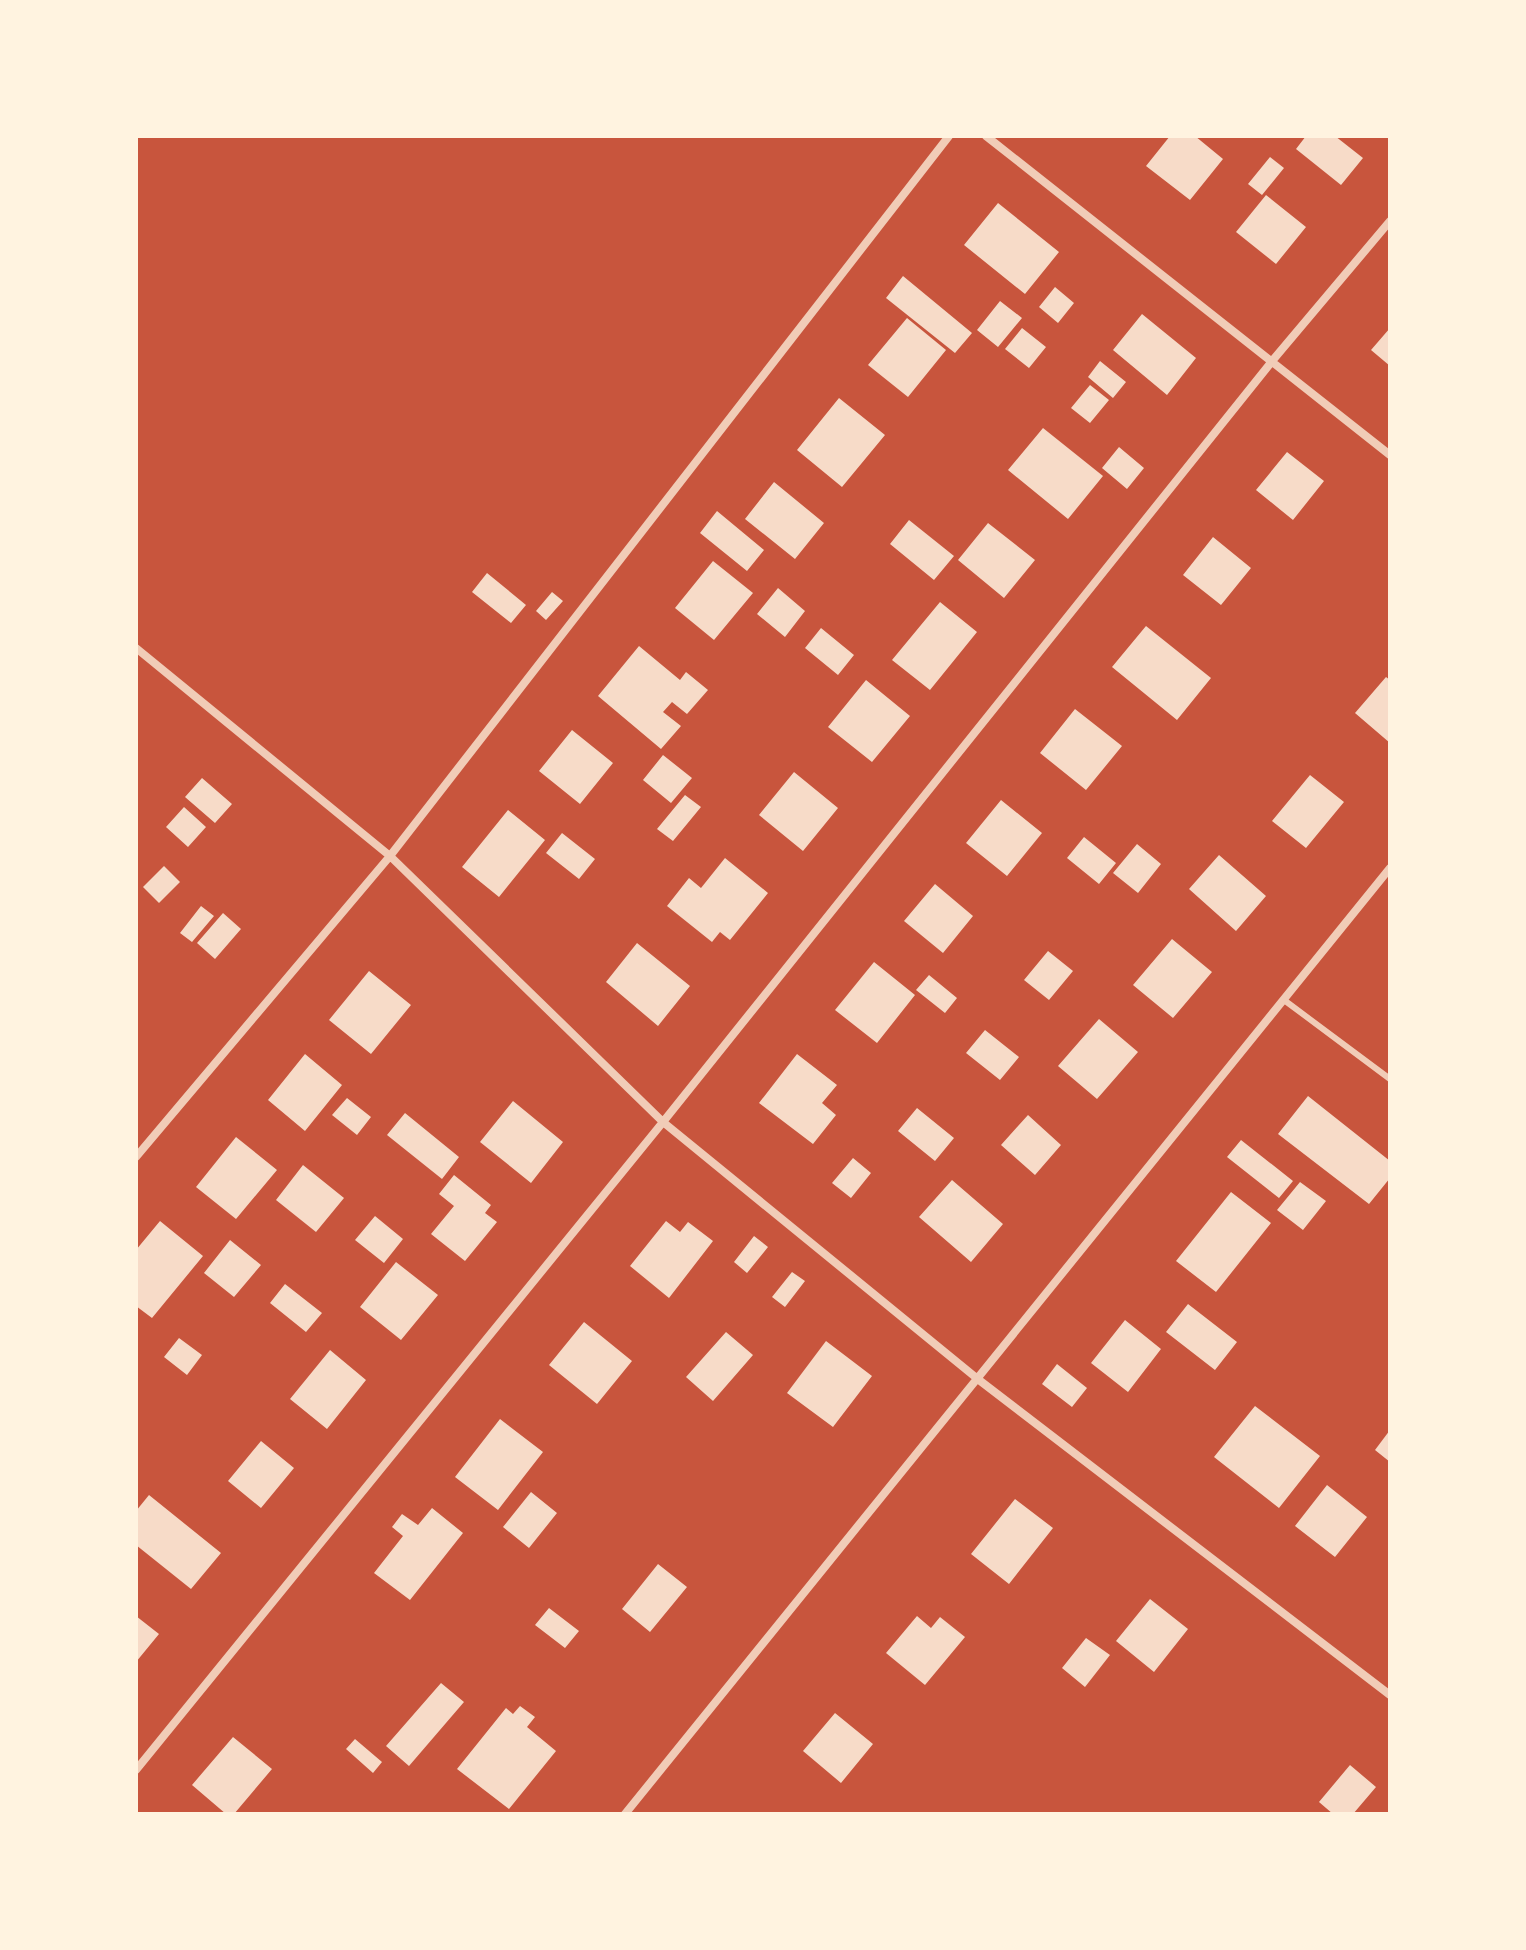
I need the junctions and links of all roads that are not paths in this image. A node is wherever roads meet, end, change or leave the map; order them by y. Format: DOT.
graph roads {
  1 [pos="949,136"];
  2 [pos="986,136"];
  3 [pos="1390,221"];
  4 [pos="1273,360"];
  5 [pos="1390,455"];
  6 [pos="136,648"];
  7 [pos="390,856"];
  8 [pos="1390,868"];
  9 [pos="1284,1000"];
  10 [pos="1390,1079"];
  11 [pos="663,1122"];
  12 [pos="136,1157"];
  13 [pos="979,1380"];
  14 [pos="1390,1695"];
  15 [pos="136,1770"];
  16 [pos="625,1814"];
  1 -- 7 [label="street"];
  2 -- 4 [label="street"];
  3 -- 4 [label="street"];
  4 -- 5 [label="street"];
  4 -- 11 [label="street"];
  6 -- 7 [label="street"];
  7 -- 11 [label="street"];
  7 -- 12 [label="street"];
  8 -- 9 [label="street"];
  9 -- 10 [label="lane"];
  9 -- 13 [label="street"];
  11 -- 13 [label="street"];
  11 -- 15 [label="street"];
  13 -- 14 [label="street"];
  13 -- 16 [label="street"];
}
